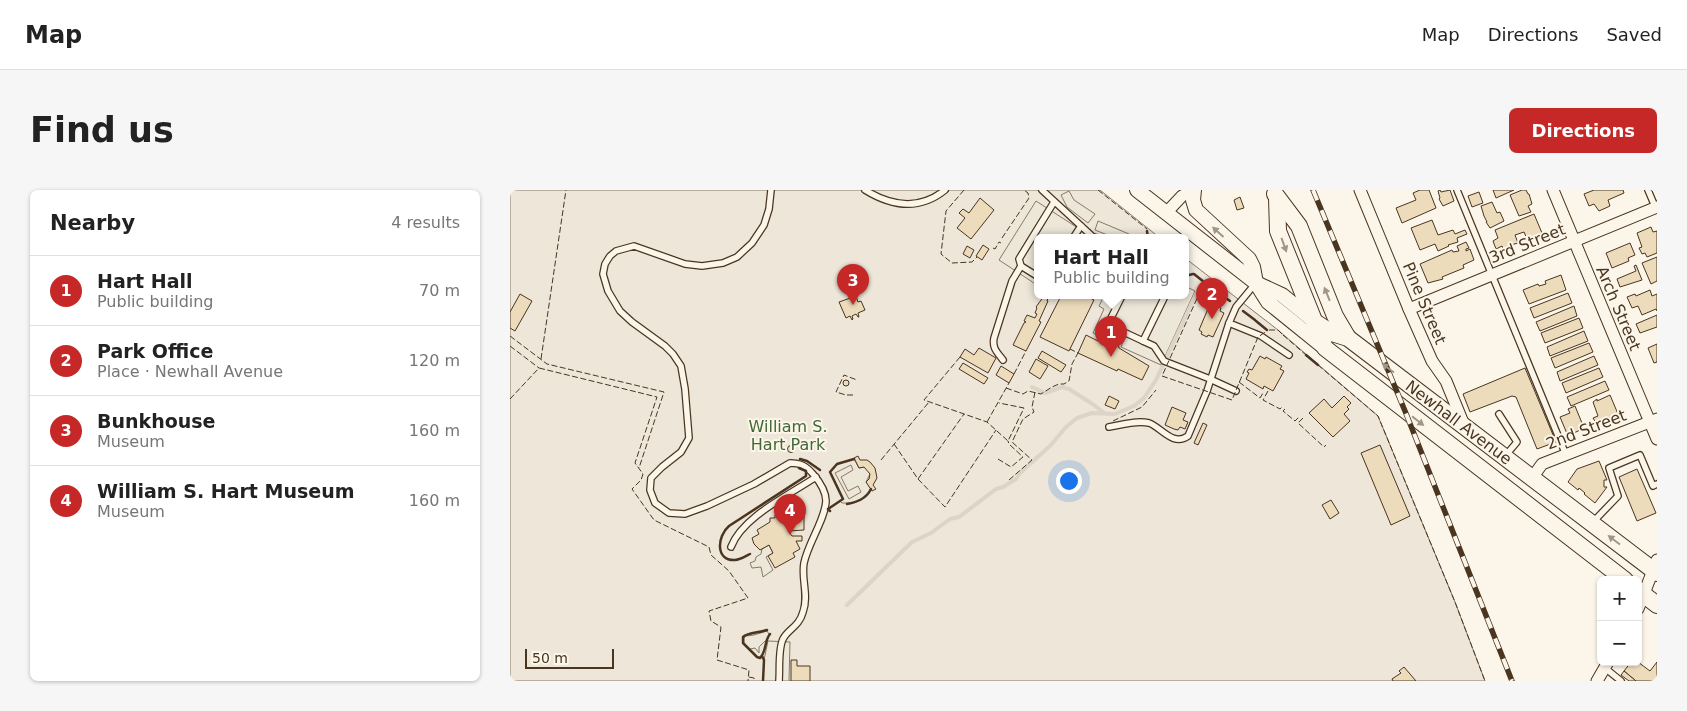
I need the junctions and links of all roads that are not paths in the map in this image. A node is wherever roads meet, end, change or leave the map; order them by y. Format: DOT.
graph roads {
  1 [pos="771,190"];
  2 [pos="864,190"];
  3 [pos="945,190"];
  4 [pos="1042,190"];
  5 [pos="1194,190"];
  6 [pos="1360,190"];
  7 [pos="1457,190"];
  8 [pos="1552,190"];
  9 [pos="1648,190"];
  10 [pos="1143,192"];
  11 [pos="1276,194"];
  12 [pos="1054,202"];
  13 [pos="1656,209"];
  14 [pos="1166,213"];
  15 [pos="1081,226"];
  16 [pos="1034,234"];
  17 [pos="1076,234"];
  18 [pos="1092,234"];
  19 [pos="1189,234"];
  20 [pos="1189,234"];
  21 [pos="1034,235"];
  22 [pos="1574,241"];
  23 [pos="1020,266"];
  24 [pos="1034,274"];
  25 [pos="1491,275"];
  26 [pos="1256,283"];
  27 [pos="1120,299"];
  28 [pos="1164,299"];
  29 [pos="1409,309"];
  30 [pos="1315,322"];
  31 [pos="1230,323"];
  32 [pos="1348,338"];
  33 [pos="1143,341"];
  34 [pos="1325,348"];
  35 [pos="1289,355"];
  36 [pos="1003,360"];
  37 [pos="1210,379"];
  38 [pos="1236,391"];
  39 [pos="1499,414"];
  40 [pos="1653,420"];
  41 [pos="1108,426"];
  42 [pos="1465,426"];
  43 [pos="1657,439"];
  44 [pos="1566,455"];
  45 [pos="1504,457"];
  46 [pos="816,477"];
  47 [pos="1532,478"];
  48 [pos="1657,484"];
  49 [pos="1592,523"];
  50 [pos="731,548"];
  51 [pos="1656,568"];
  52 [pos="1621,576"];
  53 [pos="1642,594"];
  54 [pos="1642,599"];
  55 [pos="1657,605"];
  56 [pos="1605,666"];
  57 [pos="1607,666"];
  58 [pos="779,681"];
  59 [pos="1597,681"];
  60 [pos="1621,681"];
  1 -- 46 [label="lane"];
  2 -- 3 [label="lane"];
  4 -- 12 [label="lane"];
  5 -- 14 [label="street"];
  26 -- 5 [label="street, one-way"];
  6 -- 29 [label="street, Pine Street"];
  7 -- 25 [label="lane"];
  8 -- 22 [label="street, Arch Street"];
  9 -- 13 [label="lane"];
  10 -- 14 [label="street, Newhall Avenue"];
  11 -- 30 [label="main road, one-way"];
  32 -- 11 [label="main road, one-way"];
  12 -- 15 [label="lane"];
  12 -- 16 [label="lane"];
  13 -- 22 [label="street, 3rd Street"];
  14 -- 19 [label="street, Newhall Avenue"];
  15 -- 17 [label="lane"];
  15 -- 18 [label="lane"];
  20 -- 26 [label="street, Newhall Avenue"];
  21 -- 23 [label="lane"];
  22 -- 25 [label="street, 3rd Street"];
  22 -- 40 [label="street, Arch Street"];
  23 -- 24 [label="lane"];
  23 -- 36 [label="lane"];
  25 -- 29 [label="street, 3rd Street"];
  25 -- 44 [label="lane"];
  26 -- 30 [label="street, Newhall Avenue"];
  26 -- 31 [label="lane"];
  26 -- 34 [label="street, Newhall Avenue"];
  27 -- 33 [label="lane"];
  28 -- 33 [label="lane"];
  29 -- 42 [label="street, Pine Street"];
  30 -- 32 [label="main road, Newhall Avenue"];
  30 -- 34 [label="main road"];
  31 -- 35 [label="lane"];
  31 -- 37 [label="lane"];
  42 -- 32 [label="main road, Newhall Avenue, one-way"];
  33 -- 37 [label="lane"];
  34 -- 52 [label="main road, Newhall Avenue, one-way"];
  37 -- 38 [label="lane"];
  37 -- 41 [label="lane"];
  39 -- 45 [label="lane"];
  40 -- 43 [label="street, Arch Street"];
  40 -- 44 [label="street, 2nd Street"];
  42 -- 45 [label="main road, Newhall Avenue"];
  44 -- 47 [label="street, 2nd Street"];
  45 -- 47 [label="main road, Newhall Avenue"];
  46 -- 50 [label="lane"];
  46 -- 58 [label="lane"];
  47 -- 49 [label="main road, Newhall Avenue"];
  48 -- 49 [label="lane"];
  51 -- 49 [label="main road, Newhall Avenue, one-way"];
  51 -- 53 [label="street"];
  54 -- 55 [label="main road"];
  56 -- 59 [label="street"];
  57 -- 60 [label="lane"];
}
